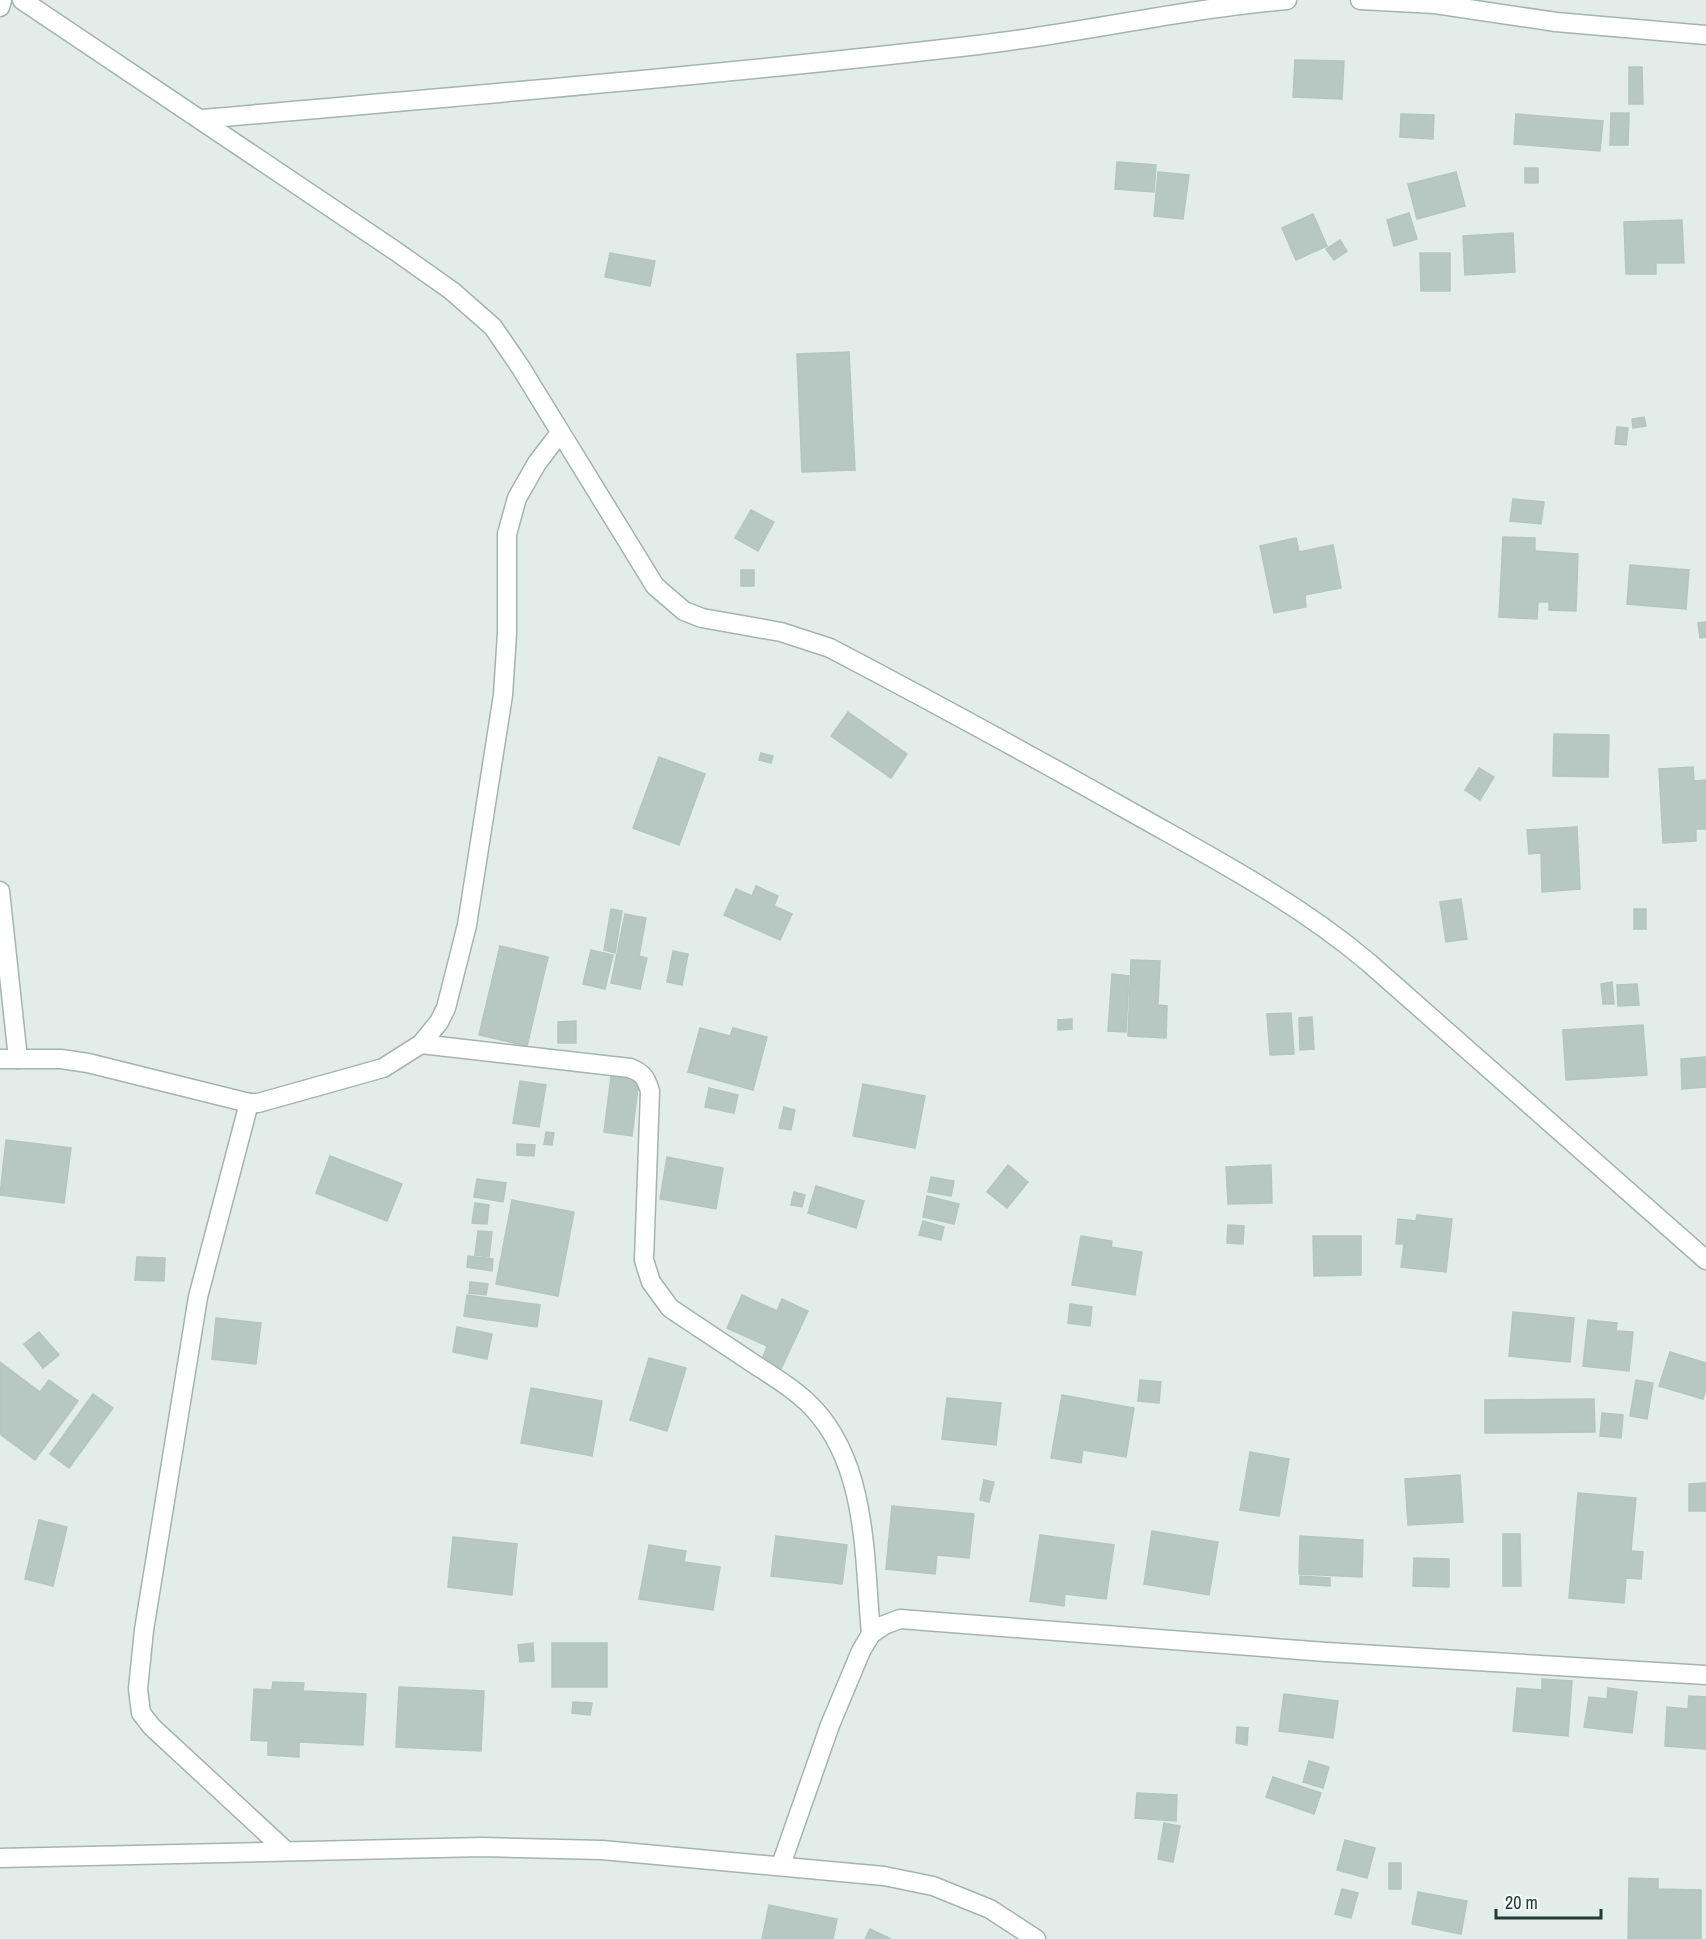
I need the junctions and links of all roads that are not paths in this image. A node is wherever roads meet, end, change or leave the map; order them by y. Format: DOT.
graph roads {
  1 [pos="2,0"];
  2 [pos="22,0"];
  3 [pos="1287,0"];
  4 [pos="1360,0"];
  5 [pos="1235,2"];
  6 [pos="0,7"];
  7 [pos="1706,35"];
  8 [pos="202,119"];
  9 [pos="561,433"];
  10 [pos="0,891"];
  11 [pos="421,1044"];
  12 [pos="9,1059"];
  13 [pos="249,1103"];
  14 [pos="1706,1260"];
  15 [pos="871,1634"];
  16 [pos="1706,1675"];
  17 [pos="286,1851"];
  18 [pos="0,1858"];
  19 [pos="782,1865"];
  20 [pos="1036,1939"];
  1 -- 6 [label="street"];
  2 -- 8 [label="street"];
  3 -- 5 [label="street"];
  4 -- 7 [label="street"];
  5 -- 8 [label="street"];
  8 -- 9 [label="street"];
  9 -- 11 [label="street"];
  9 -- 14 [label="street"];
  10 -- 12 [label="street"];
  11 -- 13 [label="street"];
  11 -- 15 [label="street"];
  12 -- 13 [label="street"];
  13 -- 17 [label="street"];
  15 -- 16 [label="street"];
  15 -- 19 [label="street"];
  17 -- 18 [label="street"];
  17 -- 19 [label="street"];
  19 -- 20 [label="street"];
}
